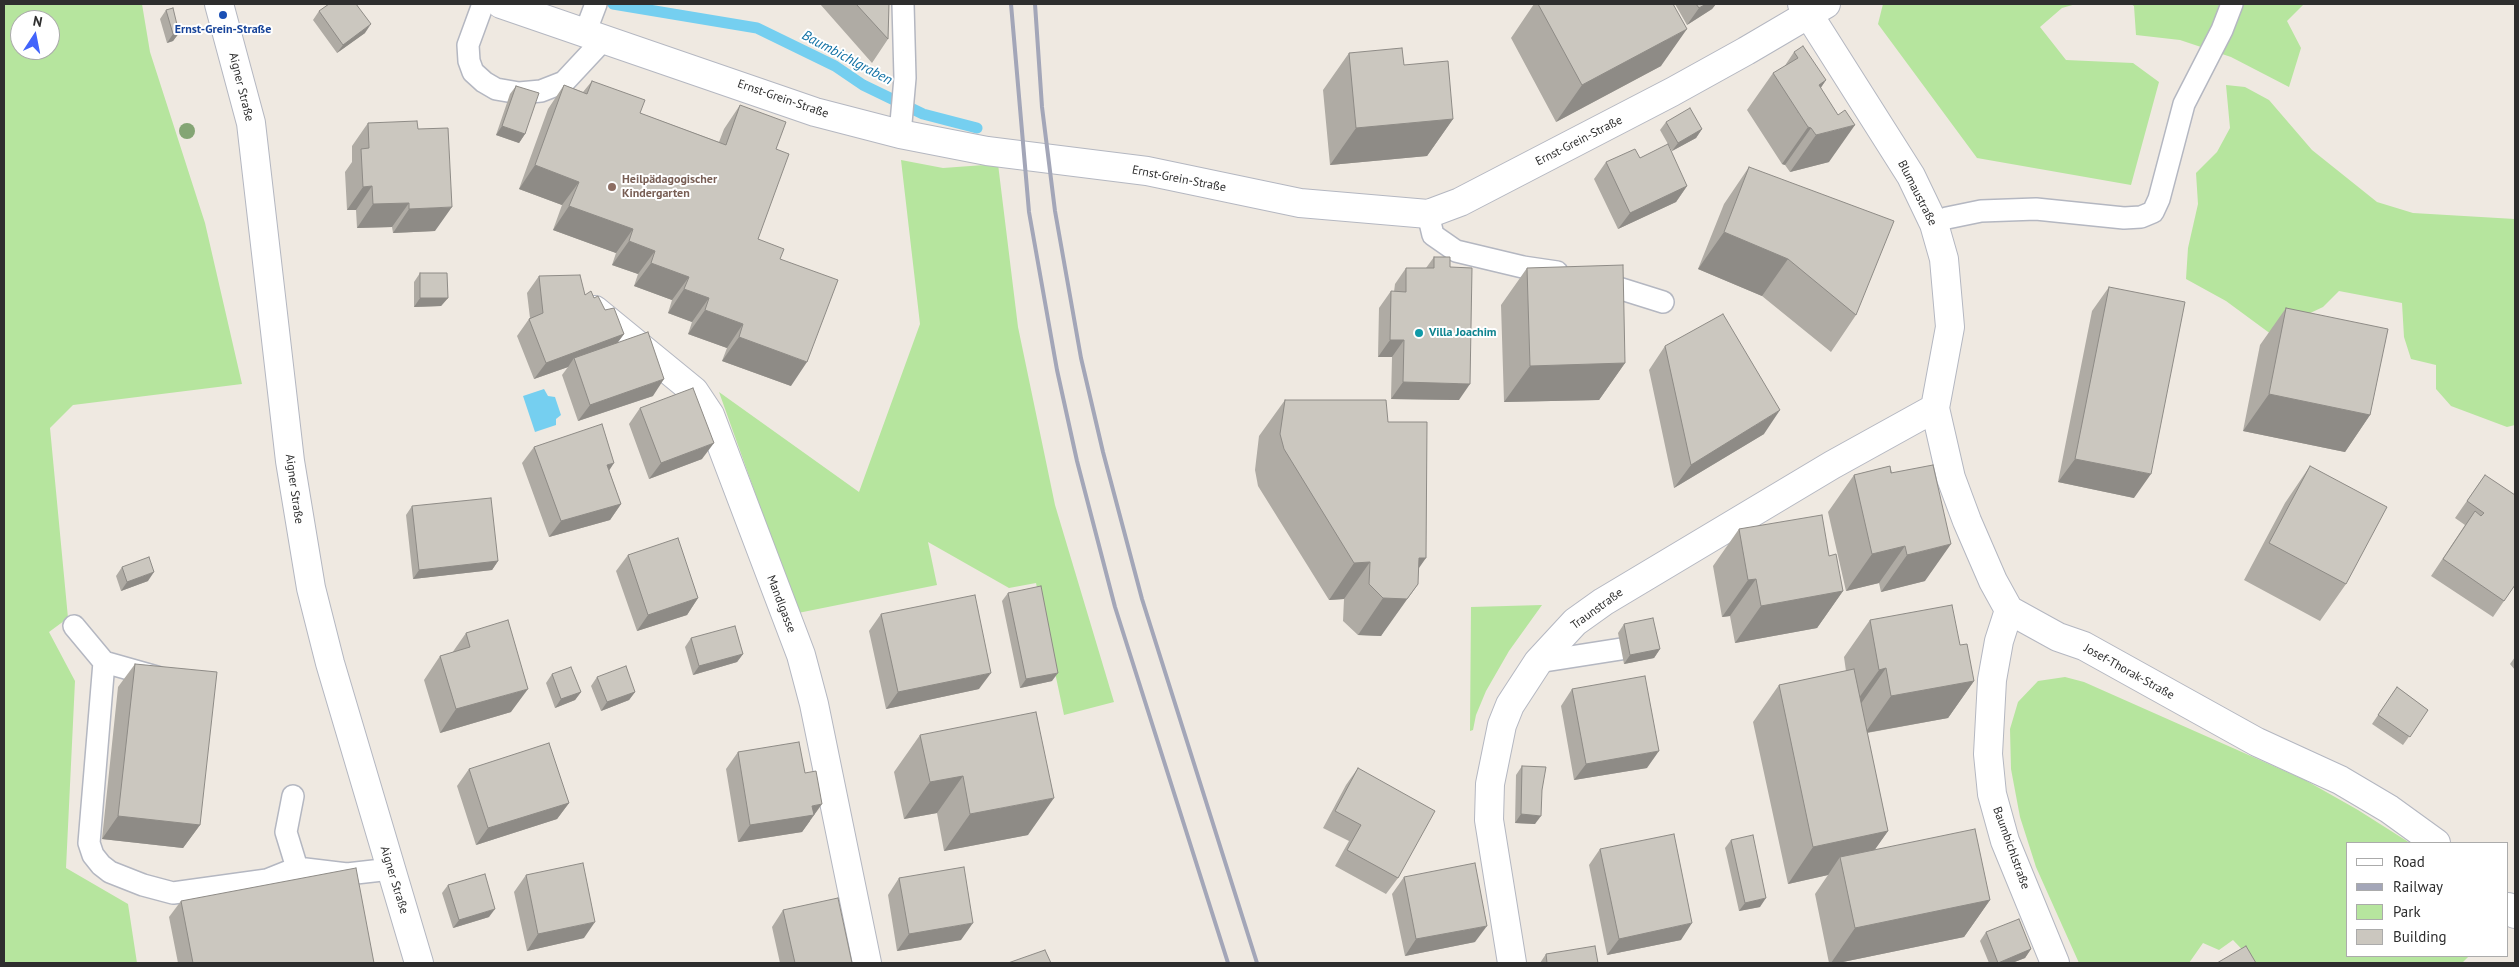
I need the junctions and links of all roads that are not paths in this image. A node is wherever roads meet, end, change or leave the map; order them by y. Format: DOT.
graph roads {
  1 [pos="219,4"];
  2 [pos="483,4"];
  3 [pos="501,4"];
  4 [pos="904,4"];
  5 [pos="2232,4"];
  6 [pos="1813,7"];
  7 [pos="595,22"];
  8 [pos="901,129"];
  9 [pos="1428,214"];
  10 [pos="1934,224"];
  11 [pos="1663,302"];
  12 [pos="586,303"];
  13 [pos="1935,408"];
  14 [pos="2009,610"];
  15 [pos="74,626"];
  16 [pos="1621,649"];
  17 [pos="104,662"];
  18 [pos="1538,662"];
  19 [pos="174,681"];
  20 [pos="294,796"];
  21 [pos="2435,842"];
  22 [pos="297,868"];
  23 [pos="391,869"];
  24 [pos="419,963"];
  25 [pos="867,963"];
  26 [pos="1512,963"];
  27 [pos="2055,963"];
  1 -- 23 [label="street, Aigner Straße"];
  2 -- 7 [label="lane"];
  3 -- 7 [label="street, Ernst-Grein-Straße"];
  4 -- 8 [label="lane"];
  5 -- 10 [label="lane"];
  6 -- 9 [label="street, Ernst-Grein-Straße"];
  6 -- 10 [label="street, Blumaustraße"];
  7 -- 8 [label="street, Ernst-Grein-Straße"];
  8 -- 9 [label="street, Ernst-Grein-Straße"];
  9 -- 11 [label="lane"];
  10 -- 13 [label="street, Blumaustraße"];
  12 -- 25 [label="street, Mandlgasse"];
  13 -- 14 [label="street"];
  13 -- 18 [label="street, Traunstraße"];
  14 -- 21 [label="street, Josef-Thorak-Straße"];
  14 -- 27 [label="street, Baumbichlstraße"];
  15 -- 17 [label="lane"];
  16 -- 18 [label="lane"];
  17 -- 19 [label="lane"];
  17 -- 22 [label="lane"];
  18 -- 26 [label="street, Traunstraße"];
  20 -- 22 [label="lane"];
  22 -- 23 [label="lane"];
  23 -- 24 [label="street, Aigner Straße"];
}
